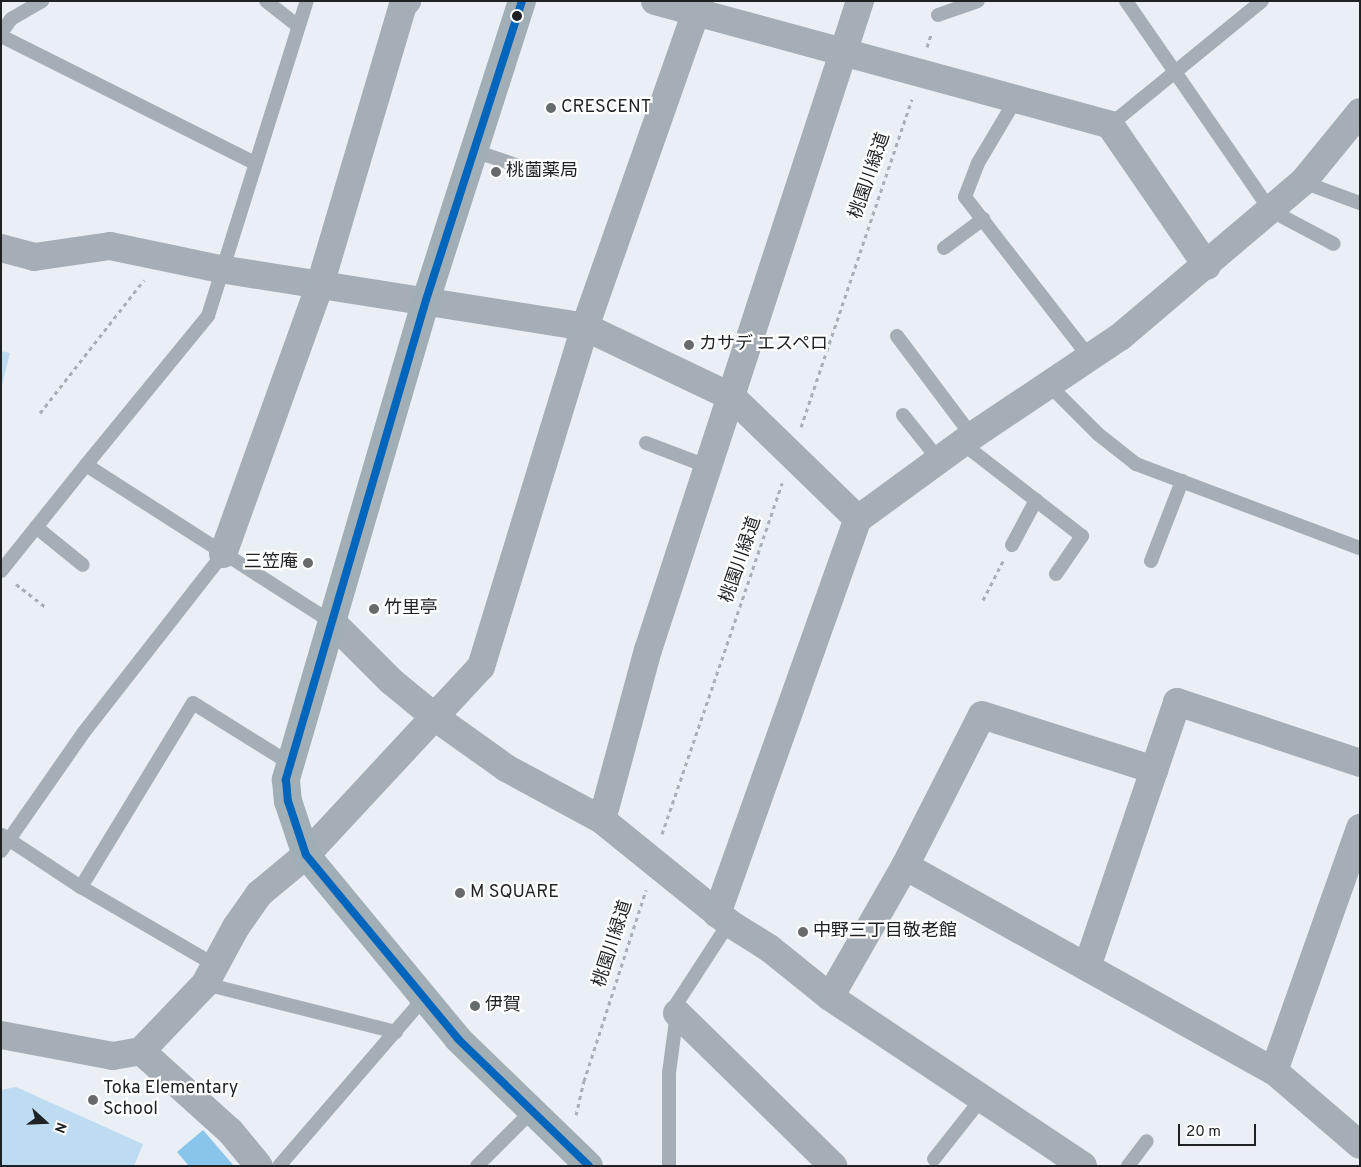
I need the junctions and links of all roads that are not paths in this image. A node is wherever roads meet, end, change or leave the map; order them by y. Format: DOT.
graph roads {
  1 [pos="42,1"];
  2 [pos="266,1"];
  3 [pos="307,1"];
  4 [pos="407,1"];
  5 [pos="522,1"];
  6 [pos="655,1"];
  7 [pos="860,1"];
  8 [pos="978,1"];
  9 [pos="1126,1"];
  10 [pos="1262,1"];
  11 [pos="698,7"];
  12 [pos="938,14"];
  13 [pos="298,26"];
  14 [pos="1,33"];
  15 [pos="1,36"];
  16 [pos="843,52"];
  17 [pos="1175,72"];
  18 [pos="1016,99"];
  19 [pos="1360,112"];
  20 [pos="1110,124"];
  21 [pos="474,151"];
  22 [pos="255,163"];
  23 [pos="537,172"];
  24 [pos="1303,182"];
  25 [pos="1360,204"];
  26 [pos="1270,210"];
  27 [pos="983,219"];
  28 [pos="1334,244"];
  29 [pos="1,248"];
  30 [pos="944,248"];
  31 [pos="1207,266"];
  32 [pos="220,269"];
  33 [pos="320,285"];
  34 [pos="426,300"];
  35 [pos="585,326"];
  36 [pos="896,336"];
  37 [pos="1089,357"];
  38 [pos="1049,385"];
  39 [pos="732,398"];
  40 [pos="903,415"];
  41 [pos="967,440"];
  42 [pos="646,443"];
  43 [pos="939,460"];
  44 [pos="86,465"];
  45 [pos="709,467"];
  46 [pos="1182,481"];
  47 [pos="1036,500"];
  48 [pos="858,520"];
  49 [pos="36,527"];
  50 [pos="1012,545"];
  51 [pos="1360,548"];
  52 [pos="223,554"];
  53 [pos="1151,560"];
  54 [pos="83,565"];
  55 [pos="1056,574"];
  56 [pos="5,575"];
  57 [pos="333,623"];
  58 [pos="436,718"];
  59 [pos="1360,763"];
  60 [pos="291,764"];
  61 [pos="1154,770"];
  62 [pos="602,820"];
  63 [pos="1360,828"];
  64 [pos="3,842"];
  65 [pos="306,855"];
  66 [pos="905,866"];
  67 [pos="81,886"];
  68 [pos="723,919"];
  69 [pos="1087,967"];
  70 [pos="210,974"];
  71 [pos="830,996"];
  72 [pos="423,999"];
  73 [pos="677,1013"];
  74 [pos="396,1032"];
  75 [pos="1,1035"];
  76 [pos="141,1051"];
  77 [pos="1274,1071"];
  78 [pos="983,1097"];
  79 [pos="532,1111"];
  80 [pos="1147,1141"];
  81 [pos="1360,1145"];
  82 [pos="934,1159"];
  83 [pos="1075,1164"];
  84 [pos="258,1166"];
  85 [pos="279,1166"];
  86 [pos="477,1166"];
  87 [pos="589,1166"];
  88 [pos="669,1166"];
  89 [pos="833,1166"];
  90 [pos="1128,1166"];
  1 -- 14 [label="lane"];
  2 -- 13 [label="lane"];
  3 -- 13 [label="lane"];
  4 -- 33 [label="street"];
  5 -- 21 [label="main road"];
  6 -- 11 [label="street"];
  7 -- 16 [label="street"];
  8 -- 12 [label="lane"];
  9 -- 17 [label="lane"];
  10 -- 17 [label="lane"];
  11 -- 16 [label="street"];
  11 -- 35 [label="street"];
  13 -- 22 [label="lane"];
  15 -- 22 [label="lane"];
  16 -- 18 [label="street"];
  16 -- 39 [label="street"];
  17 -- 20 [label="lane"];
  17 -- 26 [label="lane"];
  18 -- 20 [label="street"];
  18 -- 27 [label="lane"];
  19 -- 24 [label="street"];
  20 -- 31 [label="street"];
  21 -- 23 [label="lane"];
  21 -- 34 [label="main road"];
  22 -- 32 [label="lane"];
  24 -- 25 [label="lane"];
  24 -- 26 [label="street"];
  26 -- 28 [label="lane"];
  26 -- 31 [label="street"];
  27 -- 30 [label="lane"];
  27 -- 37 [label="lane"];
  29 -- 32 [label="street"];
  31 -- 37 [label="street"];
  32 -- 33 [label="street"];
  32 -- 44 [label="lane"];
  33 -- 34 [label="street"];
  33 -- 52 [label="street"];
  34 -- 35 [label="street"];
  34 -- 57 [label="main road"];
  35 -- 39 [label="street"];
  35 -- 58 [label="street"];
  36 -- 41 [label="lane"];
  37 -- 38 [label="street"];
  38 -- 41 [label="street"];
  38 -- 46 [label="lane"];
  39 -- 45 [label="street"];
  39 -- 48 [label="street"];
  40 -- 43 [label="lane"];
  41 -- 43 [label="street"];
  41 -- 47 [label="lane"];
  42 -- 45 [label="lane"];
  43 -- 48 [label="street"];
  44 -- 49 [label="lane"];
  44 -- 52 [label="lane"];
  45 -- 62 [label="street"];
  46 -- 51 [label="lane"];
  46 -- 53 [label="lane"];
  47 -- 50 [label="lane"];
  47 -- 55 [label="lane"];
  48 -- 68 [label="street"];
  49 -- 54 [label="lane"];
  49 -- 56 [label="lane"];
  52 -- 57 [label="lane"];
  52 -- 64 [label="lane"];
  57 -- 58 [label="street"];
  57 -- 60 [label="main road"];
  58 -- 62 [label="street"];
  58 -- 65 [label="street"];
  59 -- 61 [label="street"];
  60 -- 65 [label="main road"];
  60 -- 67 [label="lane"];
  61 -- 66 [label="street"];
  61 -- 69 [label="street"];
  62 -- 68 [label="street"];
  63 -- 77 [label="street"];
  64 -- 67 [label="lane"];
  65 -- 70 [label="street"];
  65 -- 72 [label="main road"];
  66 -- 69 [label="street"];
  66 -- 71 [label="street"];
  67 -- 70 [label="lane"];
  68 -- 71 [label="street"];
  68 -- 73 [label="lane"];
  69 -- 77 [label="street"];
  70 -- 74 [label="lane"];
  70 -- 76 [label="street"];
  71 -- 78 [label="street"];
  72 -- 74 [label="lane"];
  72 -- 79 [label="main road"];
  73 -- 88 [label="lane"];
  73 -- 89 [label="street"];
  74 -- 85 [label="lane"];
  75 -- 76 [label="street"];
  76 -- 84 [label="street"];
  77 -- 81 [label="street"];
  78 -- 82 [label="lane"];
  78 -- 83 [label="street"];
  79 -- 86 [label="lane"];
  79 -- 87 [label="main road"];
  80 -- 90 [label="lane"];
}
